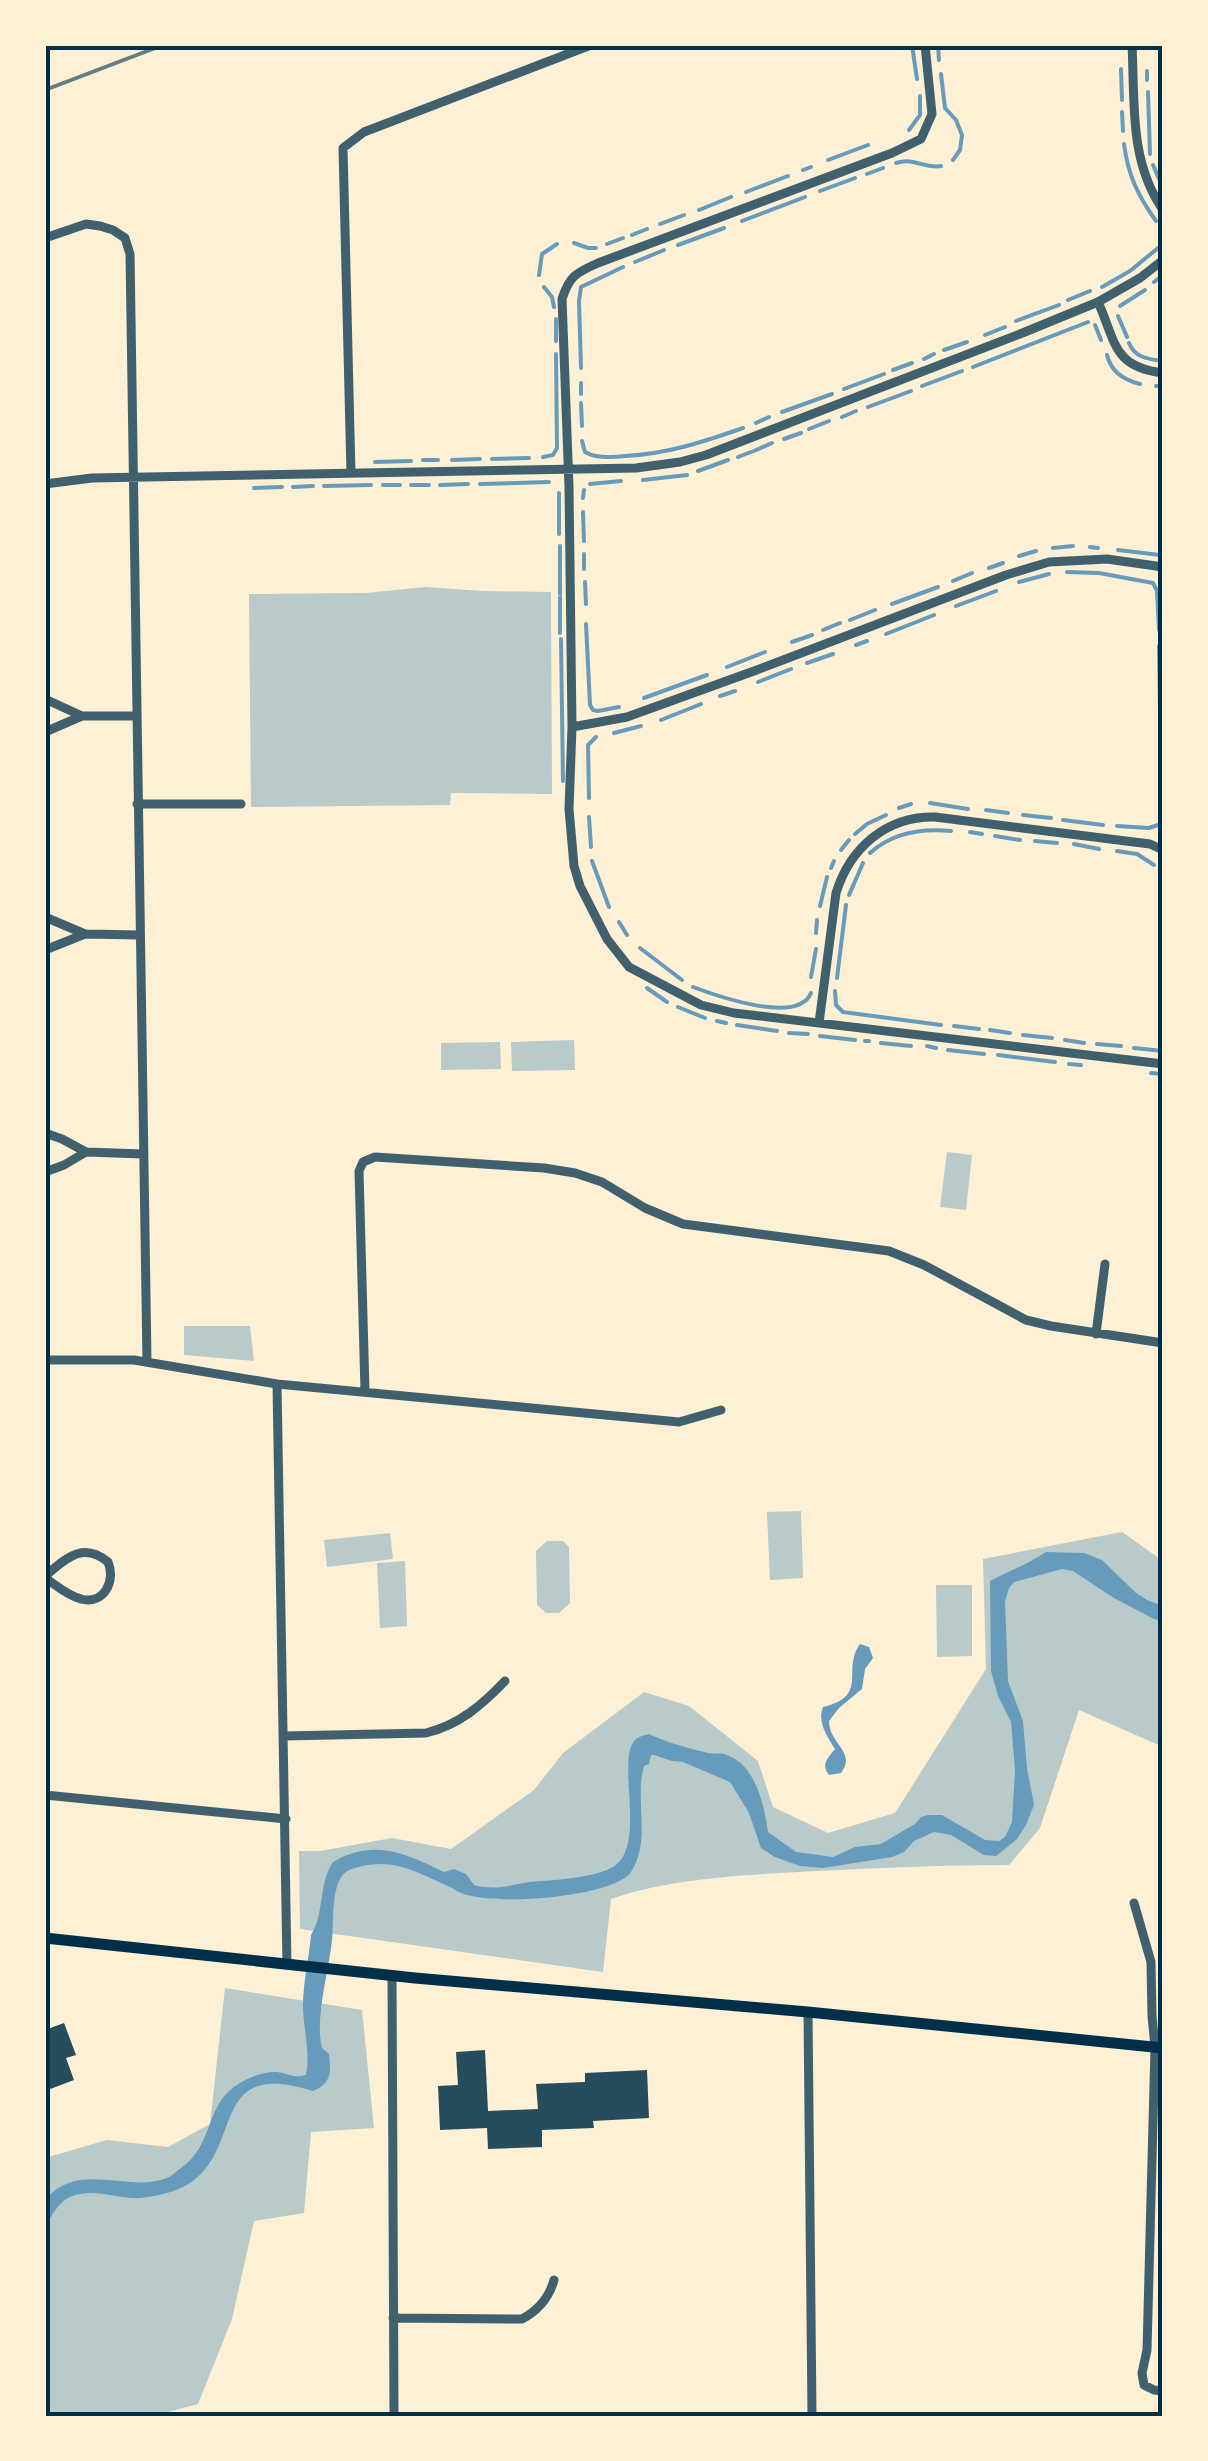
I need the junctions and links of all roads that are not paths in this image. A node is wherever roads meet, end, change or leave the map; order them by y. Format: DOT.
graph roads {
  1 [pos="590,45"];
  2 [pos="925,45"];
  3 [pos="1132,45"];
  4 [pos="1163,210"];
  5 [pos="45,238"];
  6 [pos="1163,260"];
  7 [pos="1098,302"];
  8 [pos="1163,373"];
  9 [pos="569,469"];
  10 [pos="350,473"];
  11 [pos="133,478"];
  12 [pos="45,484"];
  13 [pos="1163,567"];
  14 [pos="45,699"];
  15 [pos="82,716"];
  16 [pos="136,716"];
  17 [pos="572,727"];
  18 [pos="45,732"];
  19 [pos="138,804"];
  20 [pos="241,804"];
  21 [pos="1163,850"];
  22 [pos="45,917"];
  23 [pos="85,934"];
  24 [pos="140,935"];
  25 [pos="45,950"];
  26 [pos="819,1022"];
  27 [pos="1163,1064"];
  28 [pos="45,1134"];
  29 [pos="86,1152"];
  30 [pos="143,1154"];
  31 [pos="45,1172"];
  32 [pos="1106,1264"];
  33 [pos="1096,1334"];
  34 [pos="1163,1343"];
  35 [pos="45,1360"];
  36 [pos="147,1362"];
  37 [pos="278,1384"];
  38 [pos="365,1391"];
  39 [pos="721,1410"];
  40 [pos="45,1577"];
  41 [pos="505,1681"];
  42 [pos="284,1736"];
  43 [pos="45,1795"];
  44 [pos="286,1820"];
  45 [pos="1134,1903"];
  46 [pos="45,1938"];
  47 [pos="292,1965"];
  48 [pos="392,1974"];
  49 [pos="808,2012"];
  50 [pos="1159,2048"];
  51 [pos="554,2280"];
  52 [pos="393,2318"];
  53 [pos="1163,2391"];
  54 [pos="394,2416"];
  55 [pos="812,2416"];
  1 -- 10 [label="street"];
  2 -- 9 [label="street"];
  3 -- 4 [label="street"];
  5 -- 11 [label="street"];
  6 -- 7 [label="street"];
  7 -- 8 [label="street"];
  7 -- 9 [label="street"];
  9 -- 10 [label="street"];
  9 -- 17 [label="street"];
  10 -- 11 [label="street"];
  11 -- 12 [label="street"];
  11 -- 16 [label="street"];
  13 -- 17 [label="street"];
  14 -- 15 [label="street"];
  15 -- 16 [label="street"];
  15 -- 18 [label="street"];
  16 -- 19 [label="street"];
  17 -- 26 [label="street"];
  19 -- 20 [label="street"];
  19 -- 24 [label="street"];
  21 -- 26 [label="street"];
  22 -- 23 [label="street"];
  23 -- 24 [label="street"];
  23 -- 25 [label="street"];
  24 -- 30 [label="street"];
  26 -- 27 [label="street"];
  28 -- 29 [label="street"];
  29 -- 30 [label="street"];
  29 -- 31 [label="street"];
  30 -- 36 [label="street"];
  32 -- 33 [label="street"];
  33 -- 34 [label="street"];
  33 -- 38 [label="street"];
  35 -- 36 [label="street"];
  36 -- 37 [label="street"];
  37 -- 38 [label="street"];
  37 -- 42 [label="street"];
  38 -- 39 [label="street"];
  40 -- 40 [label="street"];
  41 -- 42 [label="street"];
  42 -- 44 [label="street"];
  43 -- 44 [label="street"];
  44 -- 47 [label="street"];
  45 -- 50 [label="street"];
  46 -- 47 [label="main road"];
  47 -- 48 [label="main road"];
  48 -- 49 [label="main road"];
  48 -- 52 [label="street"];
  49 -- 50 [label="main road"];
  49 -- 55 [label="street"];
  50 -- 53 [label="street"];
  51 -- 52 [label="street"];
  52 -- 54 [label="street"];
}
